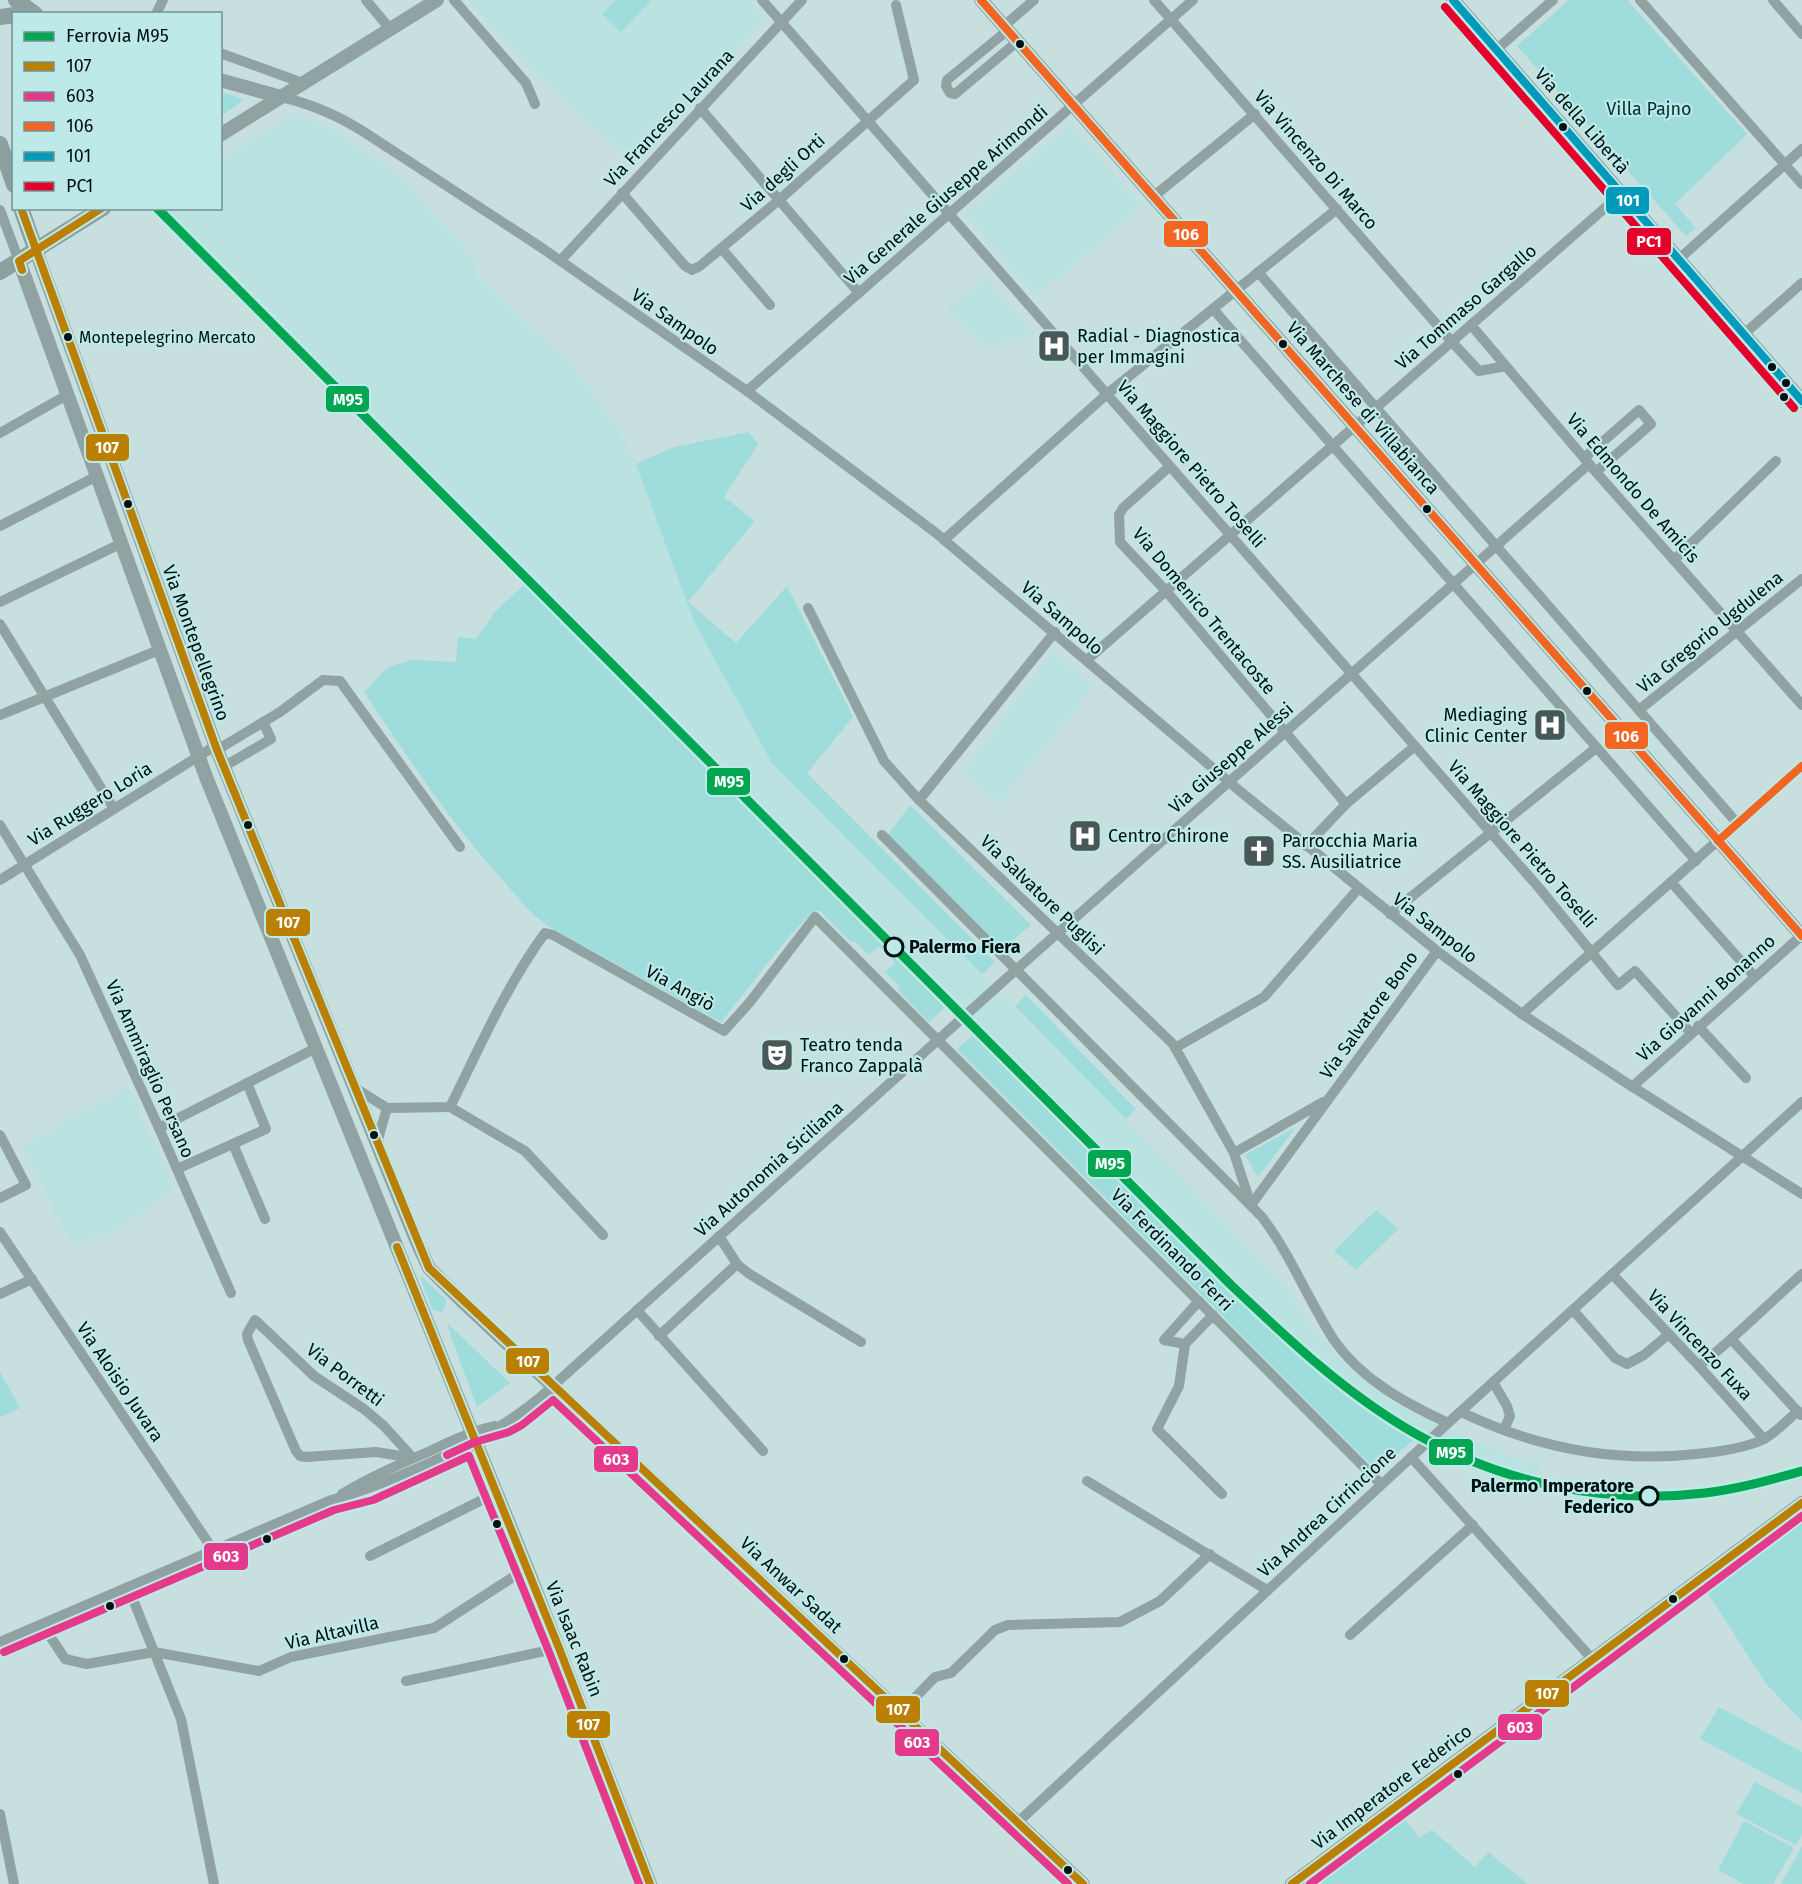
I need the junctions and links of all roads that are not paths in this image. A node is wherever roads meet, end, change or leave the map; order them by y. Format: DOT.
graph roads {
  1 [pos="16,0"];
  2 [pos="366,0"];
  3 [pos="437,0"];
  4 [pos="454,0"];
  5 [pos="762,0"];
  6 [pos="802,0"];
  7 [pos="981,0"];
  8 [pos="989,0"];
  9 [pos="1034,0"];
  10 [pos="1154,0"];
  11 [pos="1193,0"];
  12 [pos="1453,0"];
  13 [pos="1553,0"];
  14 [pos="1640,0"];
  15 [pos="1778,2"];
  16 [pos="896,5"];
  17 [pos="31,12"];
  18 [pos="1171,19"];
  19 [pos="781,22"];
  20 [pos="1007,26"];
  21 [pos="390,29"];
  22 [pos="1802,34"];
  23 [pos="1018,41"];
  24 [pos="1497,49"];
  25 [pos="222,54"];
  26 [pos="222,81"];
  27 [pos="303,83"];
  28 [pos="281,97"];
  29 [pos="535,104"];
  30 [pos="1076,104"];
  31 [pos="700,108"];
  32 [pos="1255,114"];
  33 [pos="868,120"];
  34 [pos="222,134"];
  35 [pos="0,144"];
  36 [pos="1802,149"];
  37 [pos="1785,164"];
  38 [pos="12,179"];
  39 [pos="1802,184"];
  40 [pos="622,193"];
  41 [pos="1622,194"];
  42 [pos="1156,195"];
  43 [pos="779,200"];
  44 [pos="1337,209"];
  45 [pos="0,210"];
  46 [pos="22,210"];
  47 [pos="100,210"];
  48 [pos="949,215"];
  49 [pos="722,249"];
  50 [pos="36,251"];
  51 [pos="17,255"];
  52 [pos="1679,259"];
  53 [pos="561,260"];
  54 [pos="1258,272"];
  55 [pos="0,273"];
  56 [pos="1802,283"];
  57 [pos="1238,288"];
  58 [pos="859,293"];
  59 [pos="53,301"];
  60 [pos="770,305"];
  61 [pos="36,307"];
  62 [pos="1213,309"];
  63 [pos="1471,325"];
  64 [pos="1744,334"];
  65 [pos="1452,342"];
  66 [pos="1506,366"];
  67 [pos="747,391"];
  68 [pos="1107,394"];
  69 [pos="68,395"];
  70 [pos="1802,400"];
  71 [pos="1374,408"];
  72 [pos="1357,424"];
  73 [pos="0,433"];
  74 [pos="1333,444"];
  75 [pos="1776,461"];
  76 [pos="1590,465"];
  77 [pos="1170,467"];
  78 [pos="96,476"];
  79 [pos="0,526"];
  80 [pos="1230,534"];
  81 [pos="944,540"];
  82 [pos="120,544"];
  83 [pos="1496,547"];
  84 [pos="1674,560"];
  85 [pos="1478,563"];
  86 [pos="1802,579"];
  87 [pos="1454,584"];
  88 [pos="1166,591"];
  89 [pos="0,602"];
  90 [pos="808,608"];
  91 [pos="0,624"];
  92 [pos="1737,631"];
  93 [pos="1053,634"];
  94 [pos="159,650"];
  95 [pos="1087,660"];
  96 [pos="1352,674"];
  97 [pos="44,697"];
  98 [pos="1802,705"];
  99 [pos="1639,711"];
  100 [pos="0,715"];
  101 [pos="263,722"];
  102 [pos="1285,733"];
  103 [pos="1414,746"];
  104 [pos="216,748"];
  105 [pos="1596,748"];
  106 [pos="198,757"];
  107 [pos="1802,766"];
  108 [pos="223,767"];
  109 [pos="1228,782"];
  110 [pos="919,800"];
  111 [pos="1347,804"];
  112 [pos="114,809"];
  113 [pos="1737,823"];
  114 [pos="0,825"];
  115 [pos="1491,834"];
  116 [pos="882,835"];
  117 [pos="1720,839"];
  118 [pos="1306,846"];
  119 [pos="460,847"];
  120 [pos="1695,861"];
  121 [pos="25,864"];
  122 [pos="0,880"];
  123 [pos="1671,882"];
  124 [pos="1358,889"];
  125 [pos="1390,914"];
  126 [pos="1058,933"];
  127 [pos="1802,936"];
  128 [pos="1437,951"];
  129 [pos="1592,952"];
  130 [pos="1012,974"];
  131 [pos="1755,977"];
  132 [pos="316,994"];
  133 [pos="297,1001"];
  134 [pos="1522,1014"];
  135 [pos="1695,1029"];
  136 [pos="942,1036"];
  137 [pos="316,1048"];
  138 [pos="1175,1048"];
  139 [pos="1746,1078"];
  140 [pos="247,1083"];
  141 [pos="1632,1087"];
  142 [pos="355,1088"];
  143 [pos="1328,1099"];
  144 [pos="1802,1102"];
  145 [pos="450,1107"];
  146 [pos="387,1108"];
  147 [pos="159,1128"];
  148 [pos="0,1136"];
  149 [pos="377,1143"];
  150 [pos="233,1144"];
  151 [pos="1234,1153"];
  152 [pos="1743,1156"];
  153 [pos="177,1169"];
  154 [pos="1802,1194"];
  155 [pos="0,1198"];
  156 [pos="1254,1201"];
  157 [pos="265,1219"];
  158 [pos="0,1232"];
  159 [pos="603,1235"];
  160 [pos="719,1236"];
  161 [pos="417,1242"];
  162 [pos="398,1250"];
  163 [pos="737,1264"];
  164 [pos="429,1268"];
  165 [pos="1612,1274"];
  166 [pos="1802,1274"];
  167 [pos="32,1279"];
  168 [pos="231,1293"];
  169 [pos="0,1294"];
  170 [pos="1199,1301"];
  171 [pos="637,1310"];
  172 [pos="1573,1310"];
  173 [pos="1213,1315"];
  174 [pos="1669,1334"];
  175 [pos="659,1336"];
  176 [pos="1732,1340"];
  177 [pos="861,1342"];
  178 [pos="1185,1344"];
  179 [pos="1699,1366"];
  180 [pos="1493,1382"];
  181 [pos="552,1386"];
  182 [pos="1461,1412"];
  183 [pos="1800,1413"];
  184 [pos="1448,1423"];
  185 [pos="1504,1430"];
  186 [pos="473,1437"];
  187 [pos="1764,1439"];
  188 [pos="763,1451"];
  189 [pos="1411,1457"];
  190 [pos="413,1458"];
  191 [pos="1087,1481"];
  192 [pos="1382,1484"];
  193 [pos="496,1493"];
  194 [pos="1222,1494"];
  195 [pos="332,1500"];
  196 [pos="1802,1503"];
  197 [pos="1473,1526"];
  198 [pos="213,1550"];
  199 [pos="1210,1554"];
  200 [pos="370,1556"];
  201 [pos="527,1568"];
  202 [pos="128,1587"];
  203 [pos="1268,1590"];
  204 [pos="42,1624"];
  205 [pos="1350,1635"];
  206 [pos="0,1641"];
  207 [pos="559,1648"];
  208 [pos="154,1652"];
  209 [pos="1593,1660"];
  210 [pos="406,1681"];
  211 [pos="901,1713"];
  212 [pos="0,1814"];
  213 [pos="1017,1823"];
  214 [pos="4,1851"];
  215 [pos="14,1884"];
  216 [pos="214,1884"];
  217 [pos="650,1884"];
  218 [pos="1083,1884"];
  219 [pos="1292,1884"];
  1 -- 17 [label="main road"];
  2 -- 21 [label="street"];
  3 -- 21 [label="street"];
  4 -- 29 [label="street"];
  5 -- 19 [label="street, Via Maggiore Pietro Toselli"];
  6 -- 19 [label="street, Via Francesco Laurana"];
  7 -- 20 [label="street, Via Marchese di Villabianca"];
  8 -- 20 [label="street, Via Marchese di Villabianca"];
  9 -- 20 [label="street"];
  10 -- 18 [label="street, Via Vincenzo Di Marco"];
  11 -- 18 [label="street, Via Generale Giuseppe Arimondi"];
  12 -- 24 [label="street, Via della Libertà"];
  13 -- 24 [label="street"];
  14 -- 37 [label="street"];
  15 -- 22 [label="street"];
  16 -- 33 [label="street, Via degli Orti"];
  18 -- 30 [label="street, Via Generale Giuseppe Arimondi"];
  18 -- 32 [label="street, Via Vincenzo Di Marco"];
  19 -- 31 [label="street, Via Francesco Laurana"];
  19 -- 33 [label="street, Via Maggiore Pietro Toselli"];
  20 -- 23 [label="street, Via Marchese di Villabianca"];
  20 -- 23 [label="street"];
  20 -- 30 [label="street, Via Marchese di Villabianca"];
  21 -- 27 [label="street"];
  23 -- 30 [label="street, Via Marchese di Villabianca"];
  24 -- 41 [label="street, Via della Libertà"];
  25 -- 27 [label="street"];
  26 -- 28 [label="street"];
  27 -- 28 [label="street"];
  28 -- 34 [label="street"];
  28 -- 53 [label="street, Via Sampolo"];
  30 -- 42 [label="street, Via Marchese di Villabianca"];
  30 -- 48 [label="street, Via Generale Giuseppe Arimondi"];
  31 -- 40 [label="street, Via Francesco Laurana"];
  31 -- 43 [label="street"];
  32 -- 42 [label="street"];
  32 -- 44 [label="street, Via Vincenzo Di Marco"];
  33 -- 43 [label="street, Via degli Orti"];
  33 -- 48 [label="street, Via Maggiore Pietro Toselli"];
  35 -- 38 [label="main road"];
  36 -- 37 [label="street"];
  37 -- 39 [label="street"];
  37 -- 52 [label="street"];
  40 -- 49 [label="street, Via degli Orti"];
  40 -- 53 [label="street, Via Francesco Laurana"];
  41 -- 52 [label="street, Via della Libertà"];
  41 -- 63 [label="street, Via Tommaso Gargallo"];
  42 -- 57 [label="street, Via Marchese di Villabianca"];
  43 -- 49 [label="street, Via degli Orti"];
  43 -- 58 [label="street"];
  44 -- 54 [label="street"];
  44 -- 65 [label="street, Via Vincenzo Di Marco"];
  45 -- 51 [label="street"];
  46 -- 50 [label="main road"];
  47 -- 50 [label="main road"];
  48 -- 58 [label="street, Via Generale Giuseppe Arimondi"];
  48 -- 68 [label="street, Via Maggiore Pietro Toselli"];
  49 -- 60 [label="street"];
  50 -- 51 [label="main road"];
  50 -- 59 [label="street, Via Montepellegrino"];
  51 -- 55 [label="main road"];
  51 -- 61 [label="street, Via Montepellegrino"];
  52 -- 64 [label="street, Via della Libertà"];
  53 -- 67 [label="street, Via Sampolo"];
  54 -- 57 [label="street"];
  54 -- 71 [label="street, Via Marchese di Villabianca"];
  56 -- 64 [label="street"];
  57 -- 62 [label="street"];
  57 -- 72 [label="street, Via Marchese di Villabianca"];
  58 -- 67 [label="street, Via Generale Giuseppe Arimondi"];
  59 -- 61 [label="street"];
  59 -- 104 [label="street, Via Montepellegrino"];
  61 -- 69 [label="street, Via Montepellegrino"];
  62 -- 68 [label="street"];
  62 -- 74 [label="street"];
  63 -- 65 [label="street, Via Tommaso Gargallo"];
  63 -- 66 [label="street, Via Edmondo De Amicis"];
  64 -- 70 [label="street, Via della Libertà"];
  65 -- 66 [label="street"];
  65 -- 71 [label="street, Via Tommaso Gargallo"];
  66 -- 76 [label="street, Via Edmondo De Amicis"];
  67 -- 81 [label="street, Via Sampolo"];
  68 -- 77 [label="street, Via Maggiore Pietro Toselli"];
  68 -- 81 [label="street"];
  69 -- 73 [label="street"];
  69 -- 78 [label="street, Via Montepellegrino"];
  71 -- 72 [label="street, Via Tommaso Gargallo"];
  71 -- 83 [label="street, Via Marchese di Villabianca"];
  72 -- 74 [label="street, Via Tommaso Gargallo"];
  72 -- 85 [label="street, Via Marchese di Villabianca"];
  74 -- 80 [label="street, Via Tommaso Gargallo"];
  74 -- 87 [label="street"];
  75 -- 84 [label="street"];
  76 -- 76 [label="street"];
  76 -- 83 [label="street, Via Giuseppe Alessi"];
  76 -- 84 [label="street, Via Edmondo De Amicis"];
  77 -- 80 [label="street, Via Maggiore Pietro Toselli"];
  77 -- 88 [label="street, Via Domenico Trentacoste"];
  78 -- 79 [label="street"];
  78 -- 82 [label="street, Via Montepellegrino"];
  80 -- 88 [label="street, Via Tommaso Gargallo"];
  80 -- 96 [label="street, Via Maggiore Pietro Toselli"];
  81 -- 93 [label="street, Via Sampolo"];
  82 -- 89 [label="street"];
  82 -- 94 [label="street, Via Montepellegrino"];
  83 -- 85 [label="street, Via Giuseppe Alessi"];
  83 -- 99 [label="street, Via Marchese di Villabianca"];
  84 -- 92 [label="street, Via Edmondo De Amicis"];
  85 -- 87 [label="street, Via Giuseppe Alessi"];
  85 -- 117 [label="street, Via Marchese di Villabianca"];
  86 -- 92 [label="street, Via Gregorio Ugdulena"];
  87 -- 96 [label="street, Via Giuseppe Alessi"];
  87 -- 105 [label="street"];
  88 -- 95 [label="street, Via Tommaso Gargallo"];
  88 -- 102 [label="street, Via Domenico Trentacoste"];
  90 -- 110 [label="street, Via Salvatore Puglisi"];
  91 -- 97 [label="street"];
  92 -- 98 [label="street, Via Edmondo De Amicis"];
  92 -- 99 [label="street, Via Gregorio Ugdulena"];
  93 -- 95 [label="street, Via Sampolo"];
  93 -- 110 [label="street"];
  94 -- 97 [label="street"];
  94 -- 106 [label="street, Via Montepellegrino"];
  95 -- 109 [label="street, Via Sampolo"];
  96 -- 102 [label="street, Via Giuseppe Alessi"];
  96 -- 103 [label="street, Via Maggiore Pietro Toselli"];
  97 -- 100 [label="street"];
  97 -- 112 [label="street"];
  99 -- 113 [label="street, Via Marchese di Villabianca"];
  101 -- 104 [label="street, Via Ruggero Loria"];
  101 -- 108 [label="street"];
  101 -- 119 [label="street, Via Ruggero Loria"];
  102 -- 109 [label="street, Via Giuseppe Alessi"];
  102 -- 111 [label="street, Via Domenico Trentacoste"];
  103 -- 111 [label="street"];
  103 -- 115 [label="street, Via Maggiore Pietro Toselli"];
  104 -- 106 [label="street, Via Ruggero Loria"];
  104 -- 108 [label="street, Via Montepellegrino"];
  105 -- 115 [label="street"];
  105 -- 120 [label="street"];
  106 -- 112 [label="street, Via Ruggero Loria"];
  106 -- 133 [label="street, Via Montepellegrino"];
  107 -- 113 [label="street"];
  108 -- 132 [label="street, Via Montepellegrino"];
  109 -- 118 [label="street, Via Sampolo"];
  109 -- 126 [label="street, Via Giuseppe Alessi"];
  110 -- 126 [label="street, Via Salvatore Puglisi"];
  111 -- 118 [label="street"];
  112 -- 121 [label="street, Via Ruggero Loria"];
  113 -- 117 [label="street"];
  114 -- 121 [label="street, Via Ammiraglio Persano"];
  115 -- 125 [label="street"];
  115 -- 129 [label="street, Via Maggiore Pietro Toselli"];
  116 -- 130 [label="street, Via Salvatore Puglisi"];
  117 -- 120 [label="street"];
  117 -- 127 [label="street, Via Marchese di Villabianca"];
  118 -- 124 [label="street, Via Sampolo"];
  120 -- 123 [label="street"];
  121 -- 122 [label="street, Via Ruggero Loria"];
  121 -- 147 [label="street, Via Ammiraglio Persano"];
  123 -- 129 [label="street"];
  123 -- 131 [label="street"];
  124 -- 125 [label="street, Via Sampolo"];
  124 -- 138 [label="street"];
  125 -- 128 [label="street, Via Sampolo"];
  126 -- 130 [label="street, Via Giuseppe Alessi"];
  126 -- 138 [label="street, Via Salvatore Puglisi"];
  127 -- 131 [label="street, Via Giovanni Bonanno"];
  128 -- 134 [label="street, Via Sampolo"];
  128 -- 143 [label="street, Via Salvatore Bono"];
  129 -- 134 [label="street"];
  129 -- 135 [label="street, Via Maggiore Pietro Toselli"];
  130 -- 136 [label="street, Via Autonomia Siciliana"];
  130 -- 156 [label="street, Via Salvatore Puglisi"];
  131 -- 135 [label="street, Via Giovanni Bonanno"];
  132 -- 133 [label="street"];
  132 -- 142 [label="street, Via Montepellegrino"];
  133 -- 137 [label="street, Via Montepellegrino"];
  134 -- 141 [label="street, Via Sampolo"];
  135 -- 139 [label="street"];
  135 -- 141 [label="street, Via Giovanni Bonanno"];
  136 -- 145 [label="street, Via Angiò"];
  136 -- 160 [label="street, Via Autonomia Siciliana"];
  136 -- 170 [label="street, Via Ferdinando Ferri"];
  137 -- 140 [label="street"];
  137 -- 162 [label="street, Via Montepellegrino"];
  138 -- 151 [label="street, Via Salvatore Puglisi"];
  140 -- 147 [label="street"];
  140 -- 150 [label="street"];
  141 -- 152 [label="street, Via Sampolo"];
  142 -- 146 [label="street"];
  142 -- 149 [label="street, Via Montepellegrino"];
  143 -- 151 [label="street, Via Salvatore Bono"];
  143 -- 156 [label="street, Via Salvatore Bono"];
  144 -- 152 [label="street, Via Andrea Cirrincione"];
  145 -- 146 [label="street"];
  145 -- 159 [label="street"];
  146 -- 149 [label="street"];
  147 -- 153 [label="street, Via Ammiraglio Persano"];
  148 -- 155 [label="street"];
  149 -- 161 [label="street, Via Montepellegrino"];
  150 -- 153 [label="street"];
  150 -- 157 [label="street"];
  151 -- 156 [label="street, Via Salvatore Puglisi"];
  152 -- 154 [label="street, Via Sampolo"];
  152 -- 165 [label="street, Via Andrea Cirrincione"];
  153 -- 168 [label="street, Via Ammiraglio Persano"];
  156 -- 184 [label="street, Via Salvatore Puglisi"];
  158 -- 167 [label="street, Via Aloisio Juvara"];
  160 -- 163 [label="street"];
  160 -- 171 [label="street, Via Autonomia Siciliana"];
  161 -- 162 [label="street"];
  161 -- 164 [label="street, Via Montepellegrino"];
  162 -- 186 [label="street, Via Montepellegrino"];
  163 -- 175 [label="street"];
  163 -- 177 [label="street"];
  164 -- 181 [label="street, Via Anwar Sadat"];
  165 -- 172 [label="street, Via Andrea Cirrincione"];
  165 -- 174 [label="street, Via Vincenzo Fuxa"];
  166 -- 176 [label="street"];
  167 -- 169 [label="street"];
  167 -- 198 [label="street, Via Aloisio Juvara"];
  170 -- 173 [label="street, Via Ferdinando Ferri"];
  170 -- 178 [label="street"];
  171 -- 175 [label="street"];
  171 -- 181 [label="street, Via Autonomia Siciliana"];
  172 -- 174 [label="street"];
  172 -- 180 [label="street, Via Andrea Cirrincione"];
  173 -- 178 [label="street"];
  173 -- 192 [label="street, Via Ferdinando Ferri"];
  174 -- 179 [label="street, Via Vincenzo Fuxa"];
  175 -- 188 [label="street"];
  176 -- 179 [label="street"];
  176 -- 183 [label="street"];
  178 -- 194 [label="street"];
  179 -- 187 [label="street, Via Vincenzo Fuxa"];
  180 -- 182 [label="street, Via Andrea Cirrincione"];
  180 -- 185 [label="street"];
  181 -- 186 [label="street, Via Autonomia Siciliana"];
  181 -- 211 [label="street, Via Anwar Sadat"];
  182 -- 184 [label="street, Via Andrea Cirrincione"];
  182 -- 185 [label="street"];
  183 -- 187 [label="street"];
  184 -- 189 [label="street, Via Andrea Cirrincione"];
  185 -- 187 [label="street"];
  186 -- 190 [label="street"];
  186 -- 193 [label="street, Via Isaac Rabin"];
  186 -- 195 [label="street"];
  189 -- 192 [label="street, Via Andrea Cirrincione"];
  189 -- 197 [label="street"];
  190 -- 190 [label="street, Via Porretti"];
  190 -- 195 [label="street"];
  191 -- 199 [label="street"];
  192 -- 203 [label="street, Via Andrea Cirrincione"];
  193 -- 200 [label="street"];
  193 -- 201 [label="street, Via Isaac Rabin"];
  195 -- 198 [label="street"];
  196 -- 209 [label="street, Via Imperatore Federico"];
  197 -- 205 [label="street"];
  197 -- 209 [label="street"];
  198 -- 202 [label="street"];
  199 -- 203 [label="street"];
  199 -- 211 [label="street"];
  201 -- 207 [label="street, Via Isaac Rabin"];
  201 -- 208 [label="street, Via Altavilla"];
  202 -- 204 [label="street"];
  202 -- 208 [label="street"];
  203 -- 213 [label="street, Via Andrea Cirrincione"];
  204 -- 206 [label="street"];
  204 -- 208 [label="street, Via Altavilla"];
  207 -- 210 [label="street"];
  207 -- 217 [label="street, Via Isaac Rabin"];
  208 -- 216 [label="street"];
  209 -- 219 [label="street, Via Imperatore Federico"];
  211 -- 213 [label="street, Via Anwar Sadat"];
  212 -- 214 [label="street"];
  213 -- 218 [label="street, Via Anwar Sadat"];
  214 -- 215 [label="street"];
}
